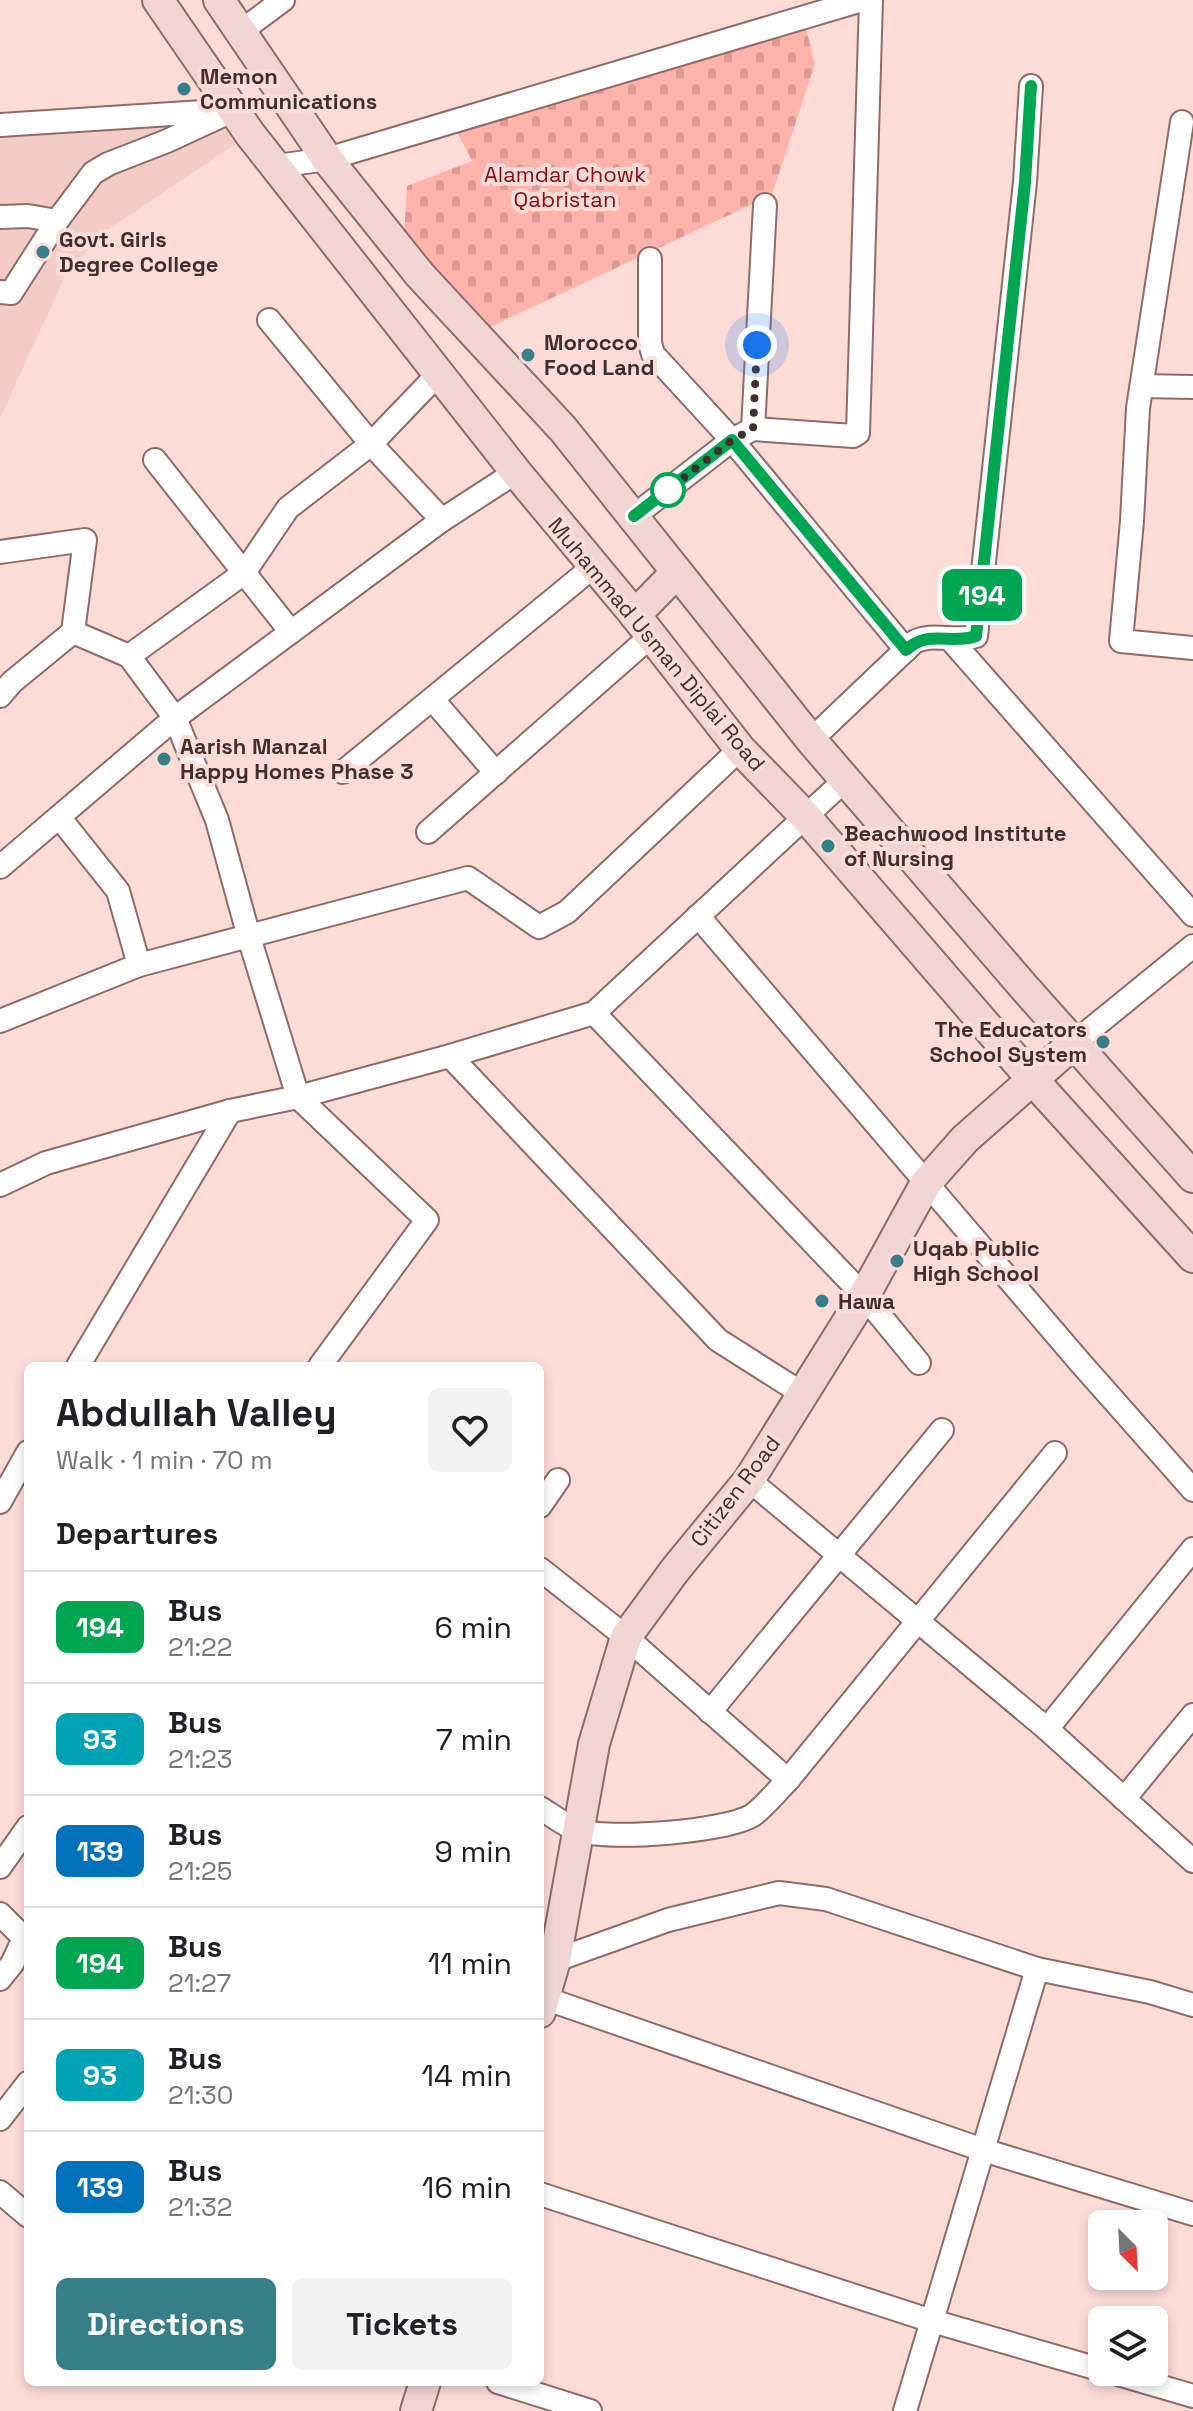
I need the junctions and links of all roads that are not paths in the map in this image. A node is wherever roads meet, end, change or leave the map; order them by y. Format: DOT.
graph roads {
  1 [pos="158,0"];
  2 [pos="219,0"];
  3 [pos="283,0"];
  4 [pos="862,0"];
  5 [pos="871,0"];
  6 [pos="240,32"];
  7 [pos="1031,86"];
  8 [pos="234,110"];
  9 [pos="1182,122"];
  10 [pos="0,125"];
  11 [pos="327,159"];
  12 [pos="277,166"];
  13 [pos="765,205"];
  14 [pos="0,217"];
  15 [pos="57,221"];
  16 [pos="650,259"];
  17 [pos="5,292"];
  18 [pos="0,313"];
  19 [pos="269,320"];
  20 [pos="439,373"];
  21 [pos="1142,386"];
  22 [pos="1193,387"];
  23 [pos="753,429"];
  24 [pos="732,440"];
  25 [pos="371,444"];
  26 [pos="155,460"];
  27 [pos="516,472"];
  28 [pos="634,516"];
  29 [pos="442,520"];
  30 [pos="0,552"];
  31 [pos="593,567"];
  32 [pos="244,573"];
  33 [pos="676,573"];
  34 [pos="643,626"];
  35 [pos="73,632"];
  36 [pos="291,632"];
  37 [pos="950,639"];
  38 [pos="1193,648"];
  39 [pos="906,650"];
  40 [pos="129,656"];
  41 [pos="0,696"];
  42 [pos="433,700"];
  43 [pos="175,718"];
  44 [pos="811,740"];
  45 [pos="740,749"];
  46 [pos="343,772"];
  47 [pos="496,773"];
  48 [pos="846,779"];
  49 [pos="805,816"];
  50 [pos="59,817"];
  51 [pos="428,832"];
  52 [pos="0,867"];
  53 [pos="1193,915"];
  54 [pos="698,916"];
  55 [pos="249,937"];
  56 [pos="1193,946"];
  57 [pos="139,965"];
  58 [pos="594,1013"];
  59 [pos="0,1021"];
  60 [pos="1074,1043"];
  61 [pos="450,1056"];
  62 [pos="1033,1080"];
  63 [pos="298,1097"];
  64 [pos="230,1111"];
  65 [pos="1193,1177"];
  66 [pos="926,1183"];
  67 [pos="0,1185"];
  68 [pos="1193,1257"];
  69 [pos="864,1296"];
  70 [pos="80,1362"];
  71 [pos="323,1362"];
  72 [pos="919,1363"];
  73 [pos="803,1394"];
  74 [pos="942,1430"];
  75 [pos="1055,1453"];
  76 [pos="24,1459"];
  77 [pos="558,1480"];
  78 [pos="749,1480"];
  79 [pos="1193,1490"];
  80 [pos="2,1495"];
  81 [pos="544,1500"];
  82 [pos="1193,1549"];
  83 [pos="838,1555"];
  84 [pos="544,1572"];
  85 [pos="917,1620"];
  86 [pos="626,1637"];
  87 [pos="710,1712"];
  88 [pos="1193,1715"];
  89 [pos="1047,1729"];
  90 [pos="788,1780"];
  91 [pos="1124,1799"];
  92 [pos="544,1810"];
  93 [pos="578,1831"];
  94 [pos="24,1833"];
  95 [pos="1193,1861"];
  96 [pos="0,1867"];
  97 [pos="0,1914"];
  98 [pos="547,1963"];
  99 [pos="13,1966"];
  100 [pos="1037,1969"];
  101 [pos="544,1988"];
  102 [pos="1193,2005"];
  103 [pos="544,2006"];
  104 [pos="24,2088"];
  105 [pos="0,2119"];
  106 [pos="983,2150"];
  107 [pos="0,2192"];
  108 [pos="544,2195"];
  109 [pos="24,2213"];
  110 [pos="1193,2214"];
  111 [pos="932,2321"];
  112 [pos="1088,2366"];
  113 [pos="424,2386"];
  114 [pos="511,2386"];
  115 [pos="1159,2386"];
  116 [pos="1193,2396"];
  117 [pos="416,2411"];
  118 [pos="590,2411"];
  119 [pos="905,2411"];
  1 -- 8 [label="street, Muhammad Usman Diplai Road"];
  2 -- 6 [label="street"];
  3 -- 6 [label="street"];
  4 -- 11 [label="street"];
  5 -- 23 [label="street"];
  6 -- 11 [label="street"];
  7 -- 37 [label="street"];
  8 -- 10 [label="street"];
  8 -- 12 [label="street, Muhammad Usman Diplai Road"];
  8 -- 15 [label="street"];
  9 -- 21 [label="street"];
  11 -- 12 [label="street"];
  11 -- 28 [label="street"];
  12 -- 20 [label="street, Muhammad Usman Diplai Road"];
  13 -- 23 [label="street"];
  14 -- 15 [label="street"];
  15 -- 17 [label="street"];
  16 -- 24 [label="street"];
  17 -- 18 [label="street"];
  19 -- 25 [label="street"];
  20 -- 25 [label="street"];
  20 -- 27 [label="street, Muhammad Usman Diplai Road"];
  21 -- 22 [label="street"];
  21 -- 38 [label="street"];
  23 -- 24 [label="street"];
  24 -- 28 [label="street"];
  24 -- 39 [label="street"];
  25 -- 29 [label="street"];
  25 -- 32 [label="street"];
  26 -- 32 [label="street"];
  27 -- 29 [label="street"];
  27 -- 31 [label="street, Muhammad Usman Diplai Road"];
  28 -- 33 [label="street"];
  29 -- 36 [label="street"];
  30 -- 35 [label="street"];
  31 -- 34 [label="street, Muhammad Usman Diplai Road"];
  31 -- 42 [label="street"];
  32 -- 36 [label="street"];
  32 -- 40 [label="street"];
  33 -- 34 [label="street"];
  33 -- 44 [label="street"];
  34 -- 45 [label="street, Muhammad Usman Diplai Road"];
  34 -- 47 [label="street"];
  35 -- 40 [label="street"];
  35 -- 41 [label="street"];
  36 -- 43 [label="street"];
  37 -- 39 [label="street"];
  37 -- 53 [label="street"];
  39 -- 44 [label="street"];
  40 -- 43 [label="street"];
  42 -- 46 [label="street"];
  42 -- 47 [label="street"];
  43 -- 50 [label="street"];
  43 -- 55 [label="street"];
  44 -- 48 [label="street"];
  45 -- 49 [label="street, Muhammad Usman Diplai Road"];
  45 -- 55 [label="street"];
  47 -- 51 [label="street"];
  48 -- 49 [label="street"];
  48 -- 60 [label="street"];
  49 -- 54 [label="street"];
  49 -- 62 [label="street, Muhammad Usman Diplai Road"];
  50 -- 52 [label="street"];
  50 -- 57 [label="street"];
  54 -- 58 [label="street"];
  54 -- 66 [label="street"];
  55 -- 57 [label="street"];
  55 -- 63 [label="street"];
  56 -- 60 [label="street"];
  57 -- 59 [label="street"];
  58 -- 61 [label="street"];
  58 -- 69 [label="street"];
  60 -- 62 [label="street, Citizen Road"];
  60 -- 65 [label="street"];
  61 -- 63 [label="street"];
  61 -- 73 [label="street"];
  62 -- 66 [label="street, Citizen Road"];
  62 -- 68 [label="street, Muhammad Usman Diplai Road"];
  63 -- 64 [label="street"];
  63 -- 71 [label="street"];
  64 -- 67 [label="street"];
  64 -- 70 [label="street"];
  66 -- 69 [label="street, Citizen Road"];
  66 -- 79 [label="street"];
  69 -- 72 [label="street"];
  69 -- 73 [label="street, Citizen Road"];
  73 -- 78 [label="street, Citizen Road"];
  74 -- 83 [label="street"];
  75 -- 85 [label="street"];
  76 -- 80 [label="street"];
  77 -- 81 [label="street"];
  78 -- 83 [label="street"];
  78 -- 86 [label="street, Citizen Road"];
  82 -- 89 [label="street"];
  83 -- 85 [label="street"];
  83 -- 87 [label="street"];
  84 -- 86 [label="street"];
  85 -- 89 [label="street"];
  85 -- 90 [label="street"];
  86 -- 87 [label="street"];
  86 -- 93 [label="street, Citizen Road"];
  87 -- 90 [label="street"];
  88 -- 91 [label="street"];
  89 -- 91 [label="street"];
  90 -- 93 [label="street"];
  91 -- 95 [label="street"];
  92 -- 93 [label="street"];
  93 -- 98 [label="street, Citizen Road"];
  94 -- 96 [label="street"];
  97 -- 99 [label="street"];
  98 -- 100 [label="street"];
  98 -- 101 [label="street, Citizen Road"];
  100 -- 102 [label="street"];
  100 -- 106 [label="street"];
  103 -- 106 [label="street"];
  104 -- 105 [label="street"];
  106 -- 110 [label="street"];
  106 -- 111 [label="street"];
  107 -- 109 [label="street"];
  108 -- 111 [label="street"];
  111 -- 112 [label="street"];
  111 -- 119 [label="street"];
  113 -- 117 [label="street"];
  114 -- 118 [label="street"];
  115 -- 116 [label="street"];
}
